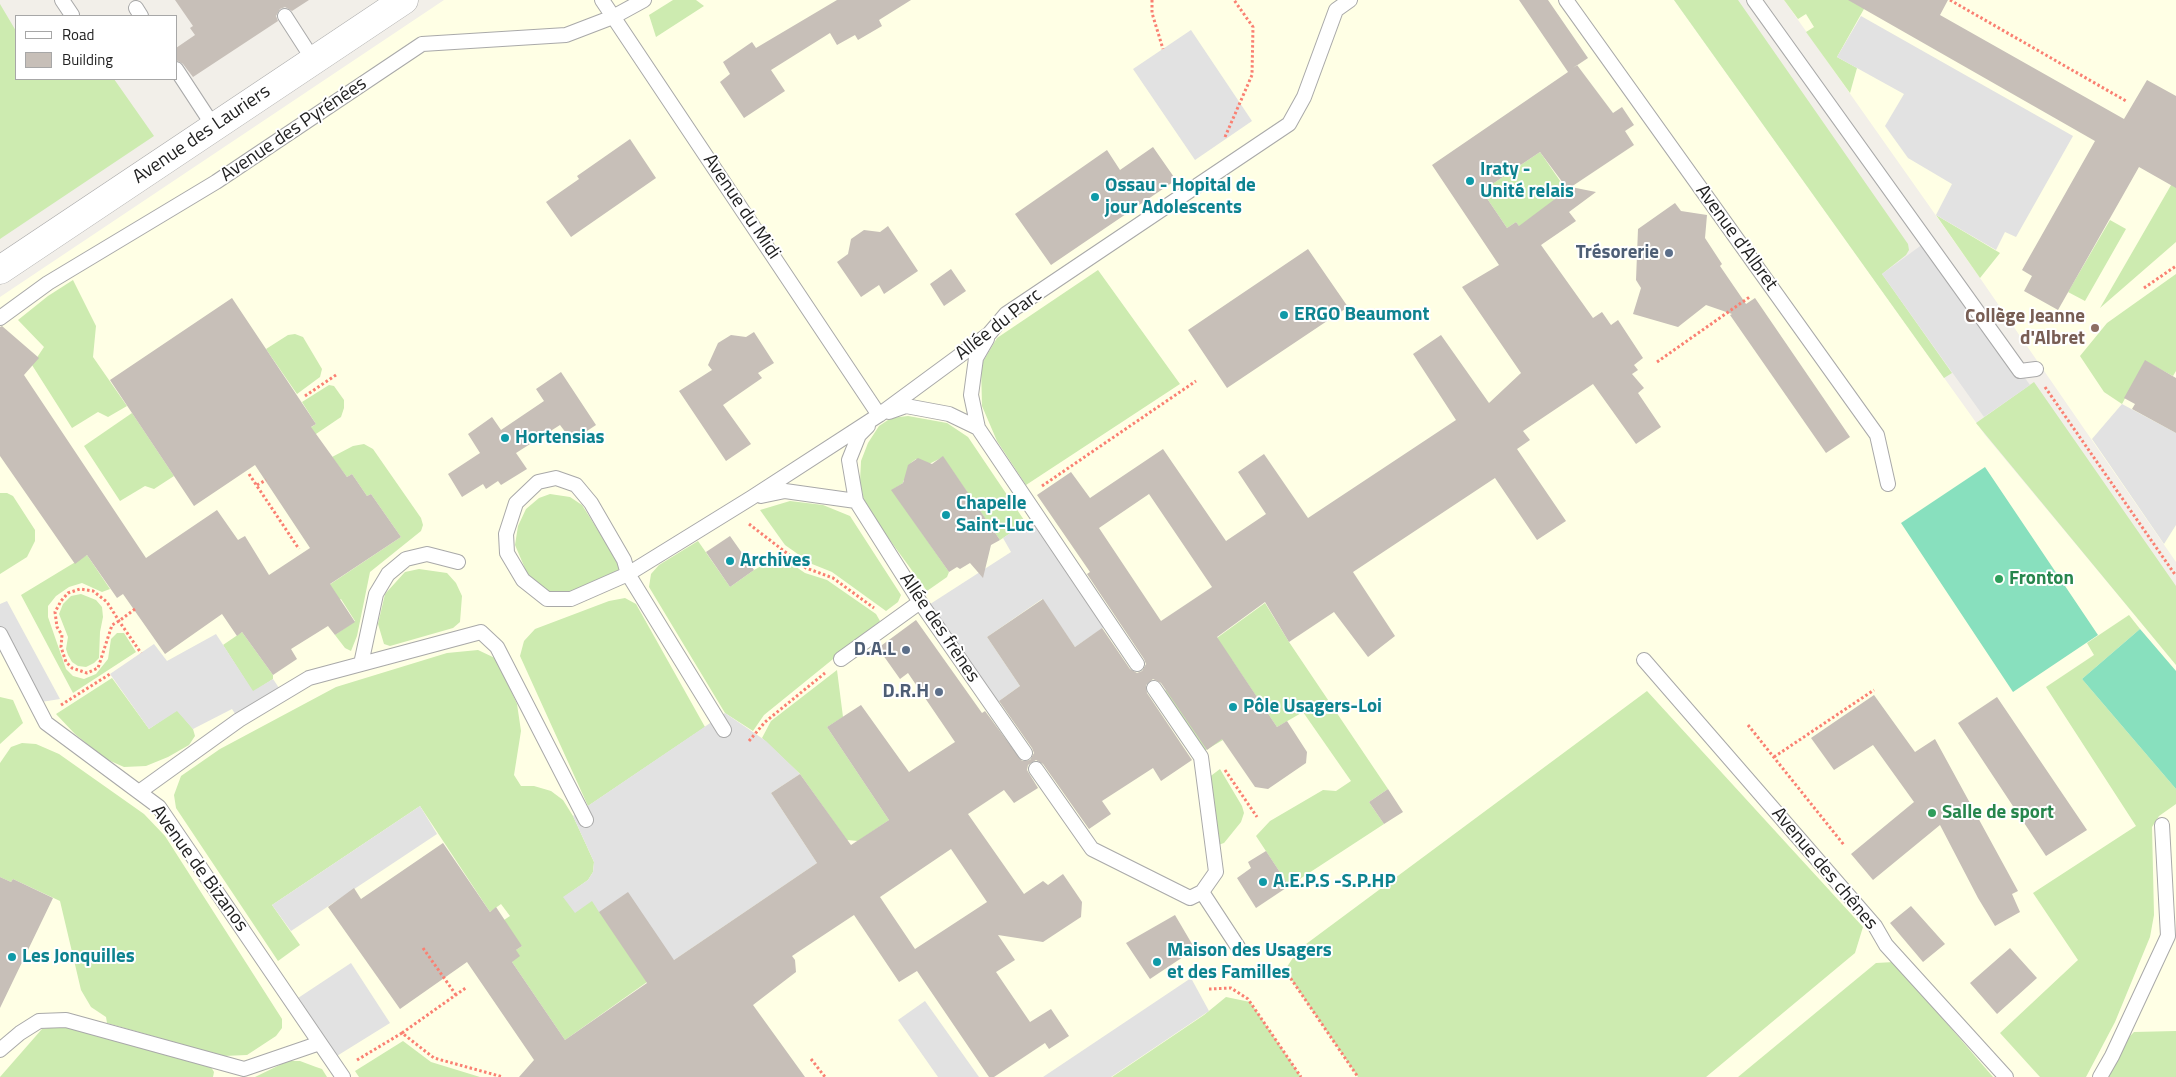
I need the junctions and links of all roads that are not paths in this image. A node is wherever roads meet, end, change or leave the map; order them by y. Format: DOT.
graph roads {
  1 [pos="62,0"];
  2 [pos="404,0"];
  3 [pos="602,0"];
  4 [pos="644,0"];
  5 [pos="1350,0"];
  6 [pos="1566,0"];
  7 [pos="1754,0"];
  8 [pos="1334,5"];
  9 [pos="71,15"];
  10 [pos="285,16"];
  11 [pos="613,17"];
  12 [pos="314,60"];
  13 [pos="178,72"];
  14 [pos="214,127"];
  15 [pos="0,270"];
  16 [pos="0,318"];
  17 [pos="989,334"];
  18 [pos="2036,369"];
  19 [pos="879,415"];
  20 [pos="978,428"];
  21 [pos="1888,484"];
  22 [pos="751,498"];
  23 [pos="856,501"];
  24 [pos="458,562"];
  25 [pos="628,574"];
  26 [pos="920,602"];
  27 [pos="0,634"];
  28 [pos="841,659"];
  29 [pos="1644,660"];
  30 [pos="361,664"];
  31 [pos="1138,664"];
  32 [pos="1154,688"];
  33 [pos="724,730"];
  34 [pos="1025,753"];
  35 [pos="1036,768"];
  36 [pos="139,792"];
  37 [pos="586,820"];
  38 [pos="2162,824"];
  39 [pos="1202,892"];
  40 [pos="1238,946"];
  41 [pos="320,1043"];
  42 [pos="0,1050"];
  43 [pos="341,1074"];
  44 [pos="2006,1077"];
  45 [pos="2100,1077"];
  1 -- 9 [label="lane"];
  2 -- 12 [label="street, Avenue des Lauriers"];
  3 -- 11 [label="lane, Avenue du Midi"];
  4 -- 11 [label="lane, Avenue des Pyrénées"];
  5 -- 8 [label="lane, Allée du Parc"];
  6 -- 21 [label="lane, Avenue d'Albret"];
  7 -- 18 [label="lane"];
  8 -- 17 [label="lane, Allée du Parc"];
  10 -- 12 [label="lane"];
  11 -- 16 [label="lane, Avenue des Pyrénées"];
  11 -- 19 [label="lane, Avenue du Midi"];
  12 -- 14 [label="street, Avenue des Lauriers"];
  13 -- 14 [label="lane"];
  14 -- 15 [label="street, Avenue des Lauriers"];
  17 -- 19 [label="lane, Allée du Parc"];
  17 -- 20 [label="lane"];
  19 -- 20 [label="lane"];
  19 -- 22 [label="lane, Allée du Parc"];
  19 -- 23 [label="lane"];
  20 -- 31 [label="lane"];
  22 -- 23 [label="lane"];
  22 -- 25 [label="lane, Allée du Parc"];
  23 -- 26 [label="lane, Allée des frènes"];
  24 -- 30 [label="lane"];
  25 -- 25 [label="lane, Allée du Parc"];
  25 -- 33 [label="lane"];
  26 -- 28 [label="lane"];
  26 -- 34 [label="lane, Allée des frènes"];
  27 -- 36 [label="lane, Avenue de Bizanos"];
  29 -- 44 [label="lane, Avenue des chênes"];
  30 -- 36 [label="lane"];
  30 -- 37 [label="lane"];
  32 -- 39 [label="lane"];
  35 -- 39 [label="lane"];
  36 -- 41 [label="lane, Avenue de Bizanos"];
  38 -- 45 [label="lane"];
  39 -- 40 [label="lane"];
  41 -- 42 [label="lane"];
  41 -- 43 [label="lane, Avenue de Bizanos"];
}
